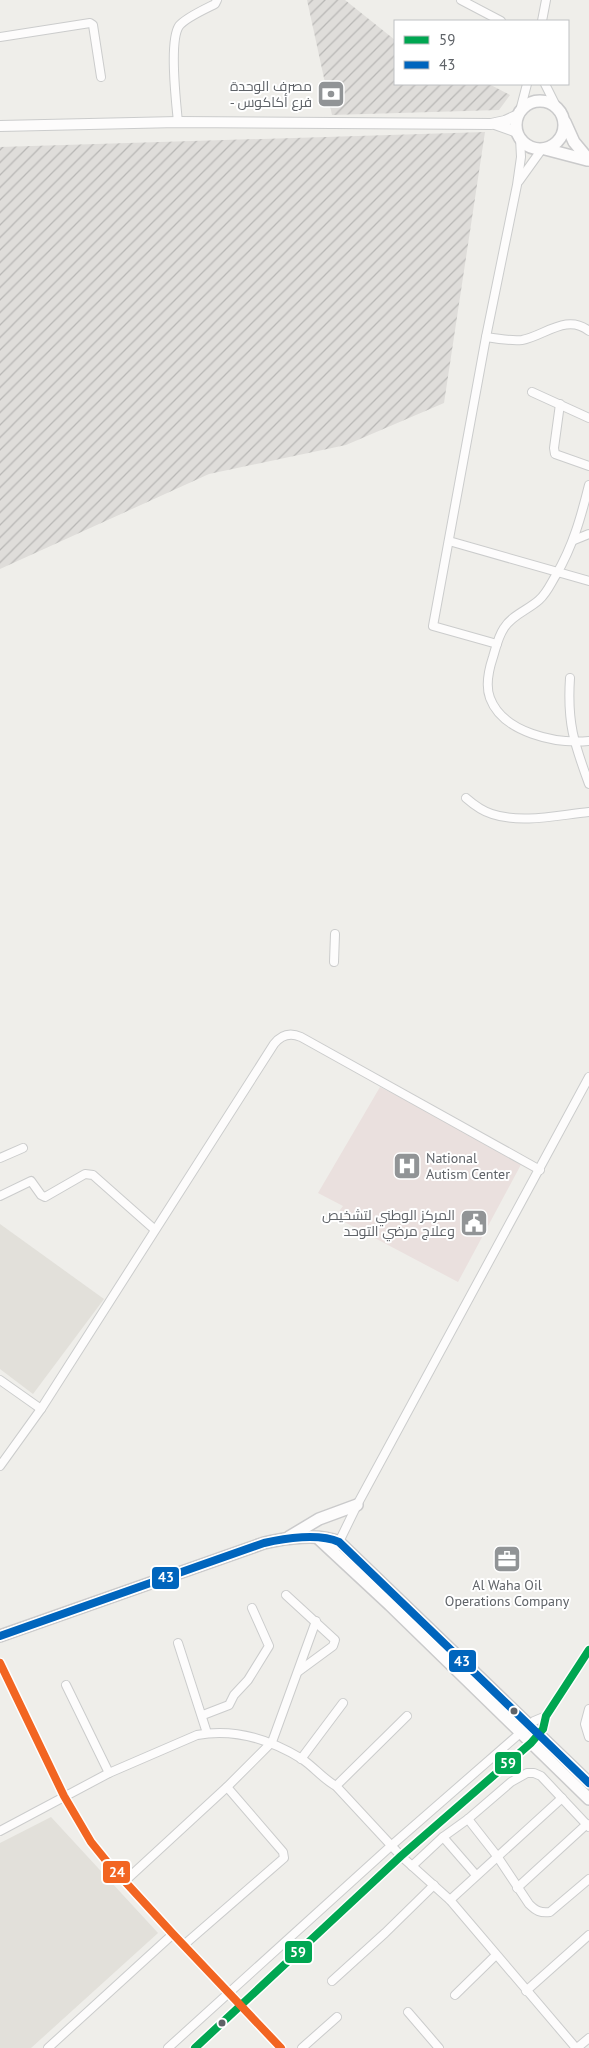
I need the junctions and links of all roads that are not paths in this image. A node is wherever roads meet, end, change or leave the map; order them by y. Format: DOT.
graph roads {
  1 [pos="217,0"];
  2 [pos="461,0"];
  3 [pos="546,0"];
  4 [pos="498,20"];
  5 [pos="542,20"];
  6 [pos="0,36"];
  7 [pos="101,77"];
  8 [pos="527,85"];
  9 [pos="545,85"];
  10 [pos="557,108"];
  11 [pos="519,113"];
  12 [pos="564,120"];
  13 [pos="178,122"];
  14 [pos="491,124"];
  15 [pos="0,126"];
  16 [pos="518,135"];
  17 [pos="544,149"];
  18 [pos="589,160"];
  19 [pos="517,185"];
  20 [pos="588,329"];
  21 [pos="486,337"];
  22 [pos="532,392"];
  23 [pos="560,404"];
  24 [pos="589,418"];
  25 [pos="589,466"];
  26 [pos="589,485"];
  27 [pos="589,534"];
  28 [pos="574,540"];
  29 [pos="449,542"];
  30 [pos="558,572"];
  31 [pos="589,581"];
  32 [pos="497,644"];
  33 [pos="570,678"];
  34 [pos="589,741"];
  35 [pos="574,742"];
  36 [pos="589,784"];
  37 [pos="466,798"];
  38 [pos="589,812"];
  39 [pos="335,934"];
  40 [pos="334,962"];
  41 [pos="589,1077"];
  42 [pos="23,1148"];
  43 [pos="0,1158"];
  44 [pos="540,1170"];
  45 [pos="0,1196"];
  46 [pos="154,1229"];
  47 [pos="0,1380"];
  48 [pos="41,1408"];
  49 [pos="0,1466"];
  50 [pos="357,1505"];
  51 [pos="289,1537"];
  52 [pos="337,1547"];
  53 [pos="286,1595"];
  54 [pos="252,1608"];
  55 [pos="316,1621"];
  56 [pos="0,1636"];
  57 [pos="178,1643"];
  58 [pos="589,1650"];
  59 [pos="0,1663"];
  60 [pos="298,1671"];
  61 [pos="66,1685"];
  62 [pos="344,1703"];
  63 [pos="589,1709"];
  64 [pos="202,1715"];
  65 [pos="407,1716"];
  66 [pos="546,1716"];
  67 [pos="526,1730"];
  68 [pos="208,1733"];
  69 [pos="589,1737"];
  70 [pos="535,1739"];
  71 [pos="272,1742"];
  72 [pos="301,1759"];
  73 [pos="109,1773"];
  74 [pos="589,1783"];
  75 [pos="336,1786"];
  76 [pos="227,1787"];
  77 [pos="64,1796"];
  78 [pos="562,1798"];
  79 [pos="589,1799"];
  80 [pos="468,1819"];
  81 [pos="588,1826"];
  82 [pos="0,1831"];
  83 [pos="443,1837"];
  84 [pos="392,1845"];
  85 [pos="401,1856"];
  86 [pos="497,1856"];
  87 [pos="412,1866"];
  88 [pos="476,1875"];
  89 [pos="589,1879"];
  90 [pos="125,1881"];
  91 [pos="434,1885"];
  92 [pos="517,1888"];
  93 [pos="450,1900"];
  94 [pos="173,1934"];
  95 [pos="589,1935"];
  96 [pos="185,1944"];
  97 [pos="496,1955"];
  98 [pos="332,1981"];
  99 [pos="526,1991"];
  100 [pos="229,1993"];
  101 [pos="455,1995"];
  102 [pos="241,2005"];
  103 [pos="408,2012"];
  104 [pos="337,2017"];
  105 [pos="589,2038"];
  106 [pos="48,2048"];
  107 [pos="168,2048"];
  108 [pos="195,2048"];
  109 [pos="281,2048"];
  110 [pos="302,2048"];
  111 [pos="439,2048"];
  112 [pos="576,2048"];
  1 -- 13 [label="street"];
  2 -- 4 [label="street"];
  3 -- 5 [label="street"];
  6 -- 7 [label="street"];
  8 -- 11 [label="street"];
  9 -- 10 [label="street"];
  10 -- 11 [label="main road"];
  10 -- 12 [label="main road"];
  11 -- 14 [label="street"];
  11 -- 16 [label="main road"];
  12 -- 17 [label="main road"];
  12 -- 18 [label="main road"];
  13 -- 14 [label="street"];
  13 -- 15 [label="street"];
  14 -- 16 [label="street"];
  16 -- 17 [label="main road"];
  16 -- 19 [label="street"];
  17 -- 18 [label="main road"];
  17 -- 19 [label="street"];
  19 -- 21 [label="street"];
  20 -- 21 [label="street"];
  21 -- 29 [label="street"];
  22 -- 23 [label="street"];
  23 -- 24 [label="street"];
  23 -- 25 [label="street"];
  26 -- 28 [label="street"];
  27 -- 28 [label="street"];
  28 -- 30 [label="street"];
  29 -- 30 [label="street"];
  29 -- 32 [label="street"];
  30 -- 31 [label="street"];
  30 -- 32 [label="street"];
  32 -- 35 [label="street"];
  33 -- 35 [label="street"];
  34 -- 35 [label="street"];
  35 -- 36 [label="street"];
  37 -- 38 [label="street"];
  39 -- 40 [label="street"];
  41 -- 44 [label="street"];
  42 -- 43 [label="street"];
  44 -- 46 [label="street"];
  44 -- 50 [label="street"];
  45 -- 46 [label="street"];
  46 -- 48 [label="street"];
  47 -- 48 [label="street"];
  48 -- 49 [label="street"];
  50 -- 51 [label="main road"];
  50 -- 52 [label="street"];
  51 -- 52 [label="main road"];
  51 -- 56 [label="main road"];
  52 -- 67 [label="main road"];
  53 -- 55 [label="street"];
  54 -- 64 [label="street"];
  55 -- 60 [label="street"];
  55 -- 60 [label="street"];
  57 -- 64 [label="street"];
  58 -- 66 [label="street"];
  59 -- 77 [label="street"];
  60 -- 71 [label="street"];
  61 -- 73 [label="street"];
  62 -- 72 [label="street"];
  63 -- 69 [label="street"];
  64 -- 68 [label="street"];
  65 -- 75 [label="street"];
  66 -- 67 [label="street"];
  66 -- 70 [label="street"];
  67 -- 70 [label="main road"];
  67 -- 84 [label="street"];
  68 -- 71 [label="street"];
  68 -- 73 [label="street"];
  70 -- 74 [label="main road"];
  70 -- 79 [label="main road"];
  70 -- 85 [label="street"];
  71 -- 72 [label="street"];
  71 -- 76 [label="street"];
  72 -- 75 [label="street"];
  73 -- 77 [label="street"];
  75 -- 84 [label="street"];
  76 -- 90 [label="street"];
  76 -- 96 [label="street"];
  77 -- 82 [label="street"];
  77 -- 90 [label="street"];
  78 -- 80 [label="street"];
  78 -- 81 [label="street"];
  78 -- 86 [label="street"];
  80 -- 83 [label="street"];
  80 -- 86 [label="street"];
  81 -- 92 [label="street"];
  83 -- 87 [label="street"];
  83 -- 88 [label="street"];
  84 -- 85 [label="street"];
  84 -- 100 [label="street"];
  85 -- 87 [label="street"];
  85 -- 102 [label="street"];
  86 -- 88 [label="street"];
  86 -- 92 [label="street"];
  87 -- 91 [label="street"];
  88 -- 93 [label="street"];
  89 -- 92 [label="street"];
  90 -- 94 [label="street"];
  91 -- 93 [label="street"];
  91 -- 98 [label="street"];
  93 -- 97 [label="street"];
  94 -- 96 [label="street"];
  94 -- 106 [label="street"];
  95 -- 99 [label="street"];
  96 -- 100 [label="street"];
  97 -- 99 [label="street"];
  97 -- 101 [label="street"];
  99 -- 112 [label="street"];
  100 -- 102 [label="street"];
  100 -- 107 [label="street"];
  102 -- 108 [label="street"];
  102 -- 109 [label="street"];
  103 -- 111 [label="street"];
  104 -- 110 [label="street"];
  105 -- 112 [label="street"];
}
